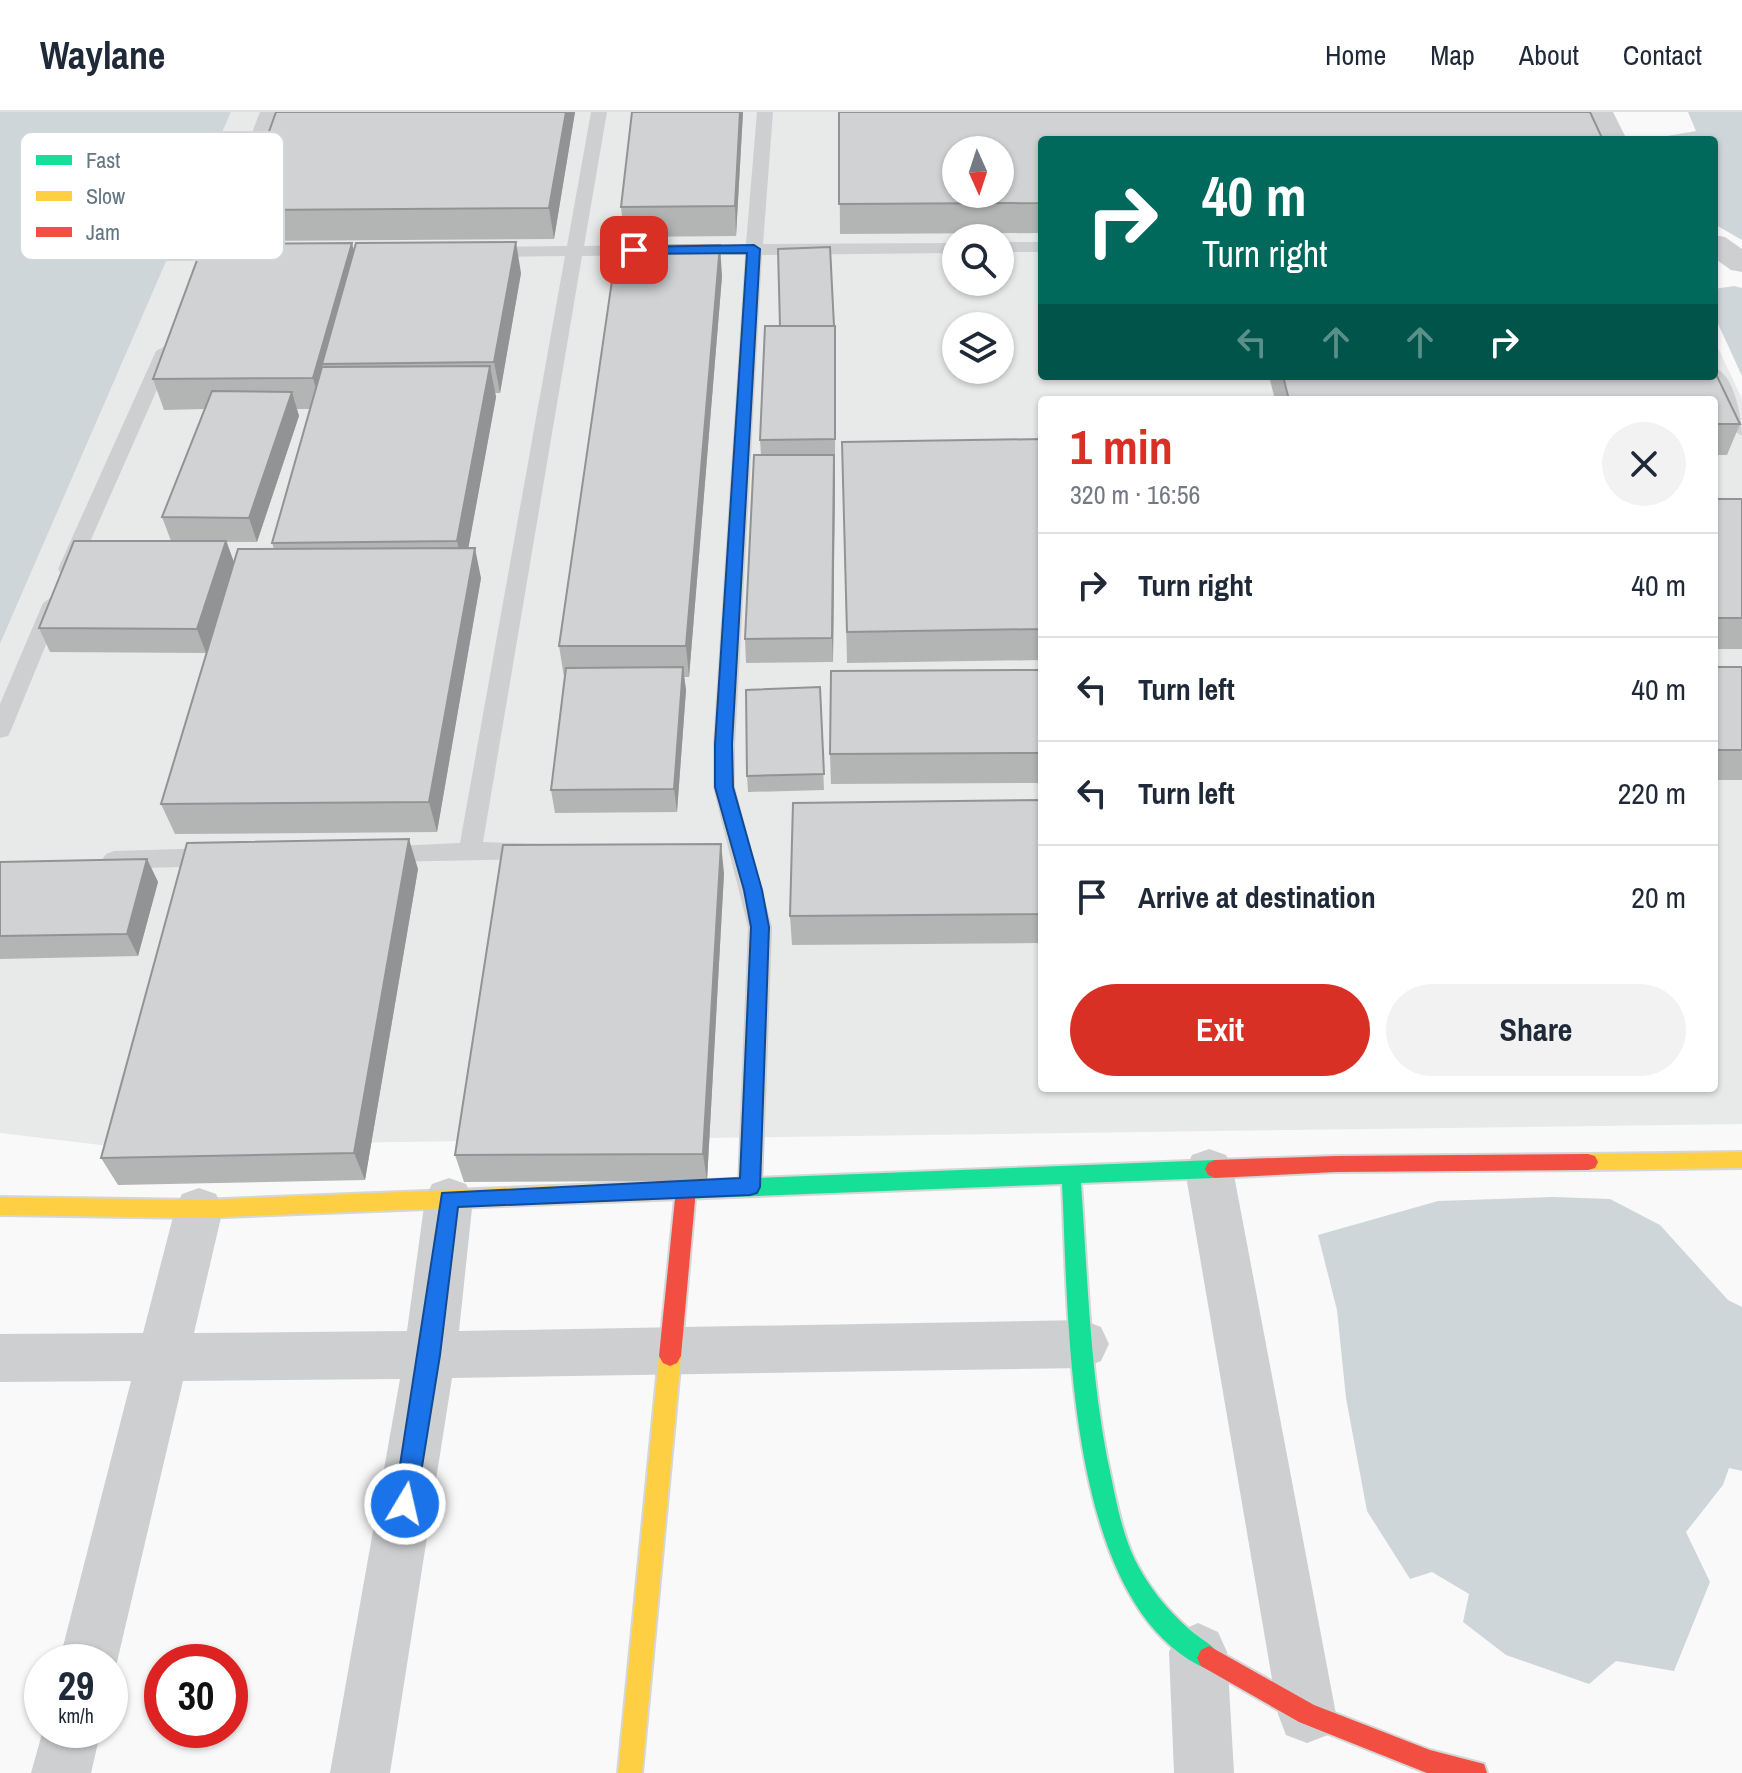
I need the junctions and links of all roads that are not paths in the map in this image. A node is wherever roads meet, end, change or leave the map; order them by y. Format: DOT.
graph roads {
  1 [pos="268,112"];
  2 [pos="599,112"];
  3 [pos="765,112"];
  4 [pos="1599,112"];
  5 [pos="260,132"];
  6 [pos="1610,136"];
  7 [pos="1014,247"];
  8 [pos="1038,247"];
  9 [pos="1718,247"];
  10 [pos="942,248"];
  11 [pos="754,249"];
  12 [pos="574,251"];
  13 [pos="465,252"];
  14 [pos="209,260"];
  15 [pos="227,260"];
  16 [pos="1742,263"];
  17 [pos="173,334"];
  18 [pos="1717,380"];
  19 [pos="1742,430"];
  20 [pos="0,730"];
  21 [pos="549,849"];
  22 [pos="470,851"];
  23 [pos="362,854"];
  24 [pos="239,857"];
  25 [pos="84,860"];
  26 [pos="1742,1160"];
  27 [pos="1209,1170"];
  28 [pos="1071,1176"];
  29 [pos="750,1187"];
  30 [pos="686,1189"];
  31 [pos="449,1199"];
  32 [pos="0,1206"];
  33 [pos="199,1209"];
  34 [pos="1083,1344"];
  35 [pos="671,1353"];
  36 [pos="430,1355"];
  37 [pos="163,1357"];
  38 [pos="0,1358"];
  39 [pos="92,1644"];
  40 [pos="1198,1652"];
  41 [pos="1307,1714"];
  42 [pos="67,1748"];
  43 [pos="1445,1769"];
  44 [pos="61,1773"];
  45 [pos="360,1773"];
  46 [pos="630,1773"];
  47 [pos="1204,1773"];
  1 -- 5 [label="lane"];
  2 -- 12 [label="lane"];
  3 -- 11 [label="lane"];
  4 -- 6 [label="street"];
  7 -- 8 [label="lane"];
  9 -- 16 [label="street"];
  10 -- 11 [label="lane"];
  11 -- 12 [label="lane"];
  11 -- 29 [label="lane"];
  12 -- 13 [label="lane"];
  12 -- 22 [label="lane"];
  14 -- 15 [label="lane"];
  17 -- 20 [label="lane"];
  18 -- 19 [label="lane"];
  21 -- 22 [label="lane"];
  22 -- 23 [label="lane"];
  24 -- 25 [label="lane"];
  26 -- 27 [label="street"];
  27 -- 28 [label="street"];
  27 -- 41 [label="street"];
  28 -- 29 [label="street"];
  28 -- 34 [label="street"];
  29 -- 30 [label="street"];
  30 -- 31 [label="street"];
  30 -- 35 [label="street"];
  31 -- 33 [label="street"];
  31 -- 36 [label="street"];
  32 -- 33 [label="street"];
  33 -- 37 [label="street"];
  34 -- 35 [label="street"];
  34 -- 40 [label="street"];
  35 -- 36 [label="street"];
  35 -- 46 [label="street"];
  36 -- 37 [label="street"];
  36 -- 45 [label="street"];
  37 -- 38 [label="street"];
  37 -- 39 [label="street"];
  40 -- 41 [label="street"];
  40 -- 47 [label="street"];
  41 -- 43 [label="street"];
  42 -- 44 [label="street"];
}
